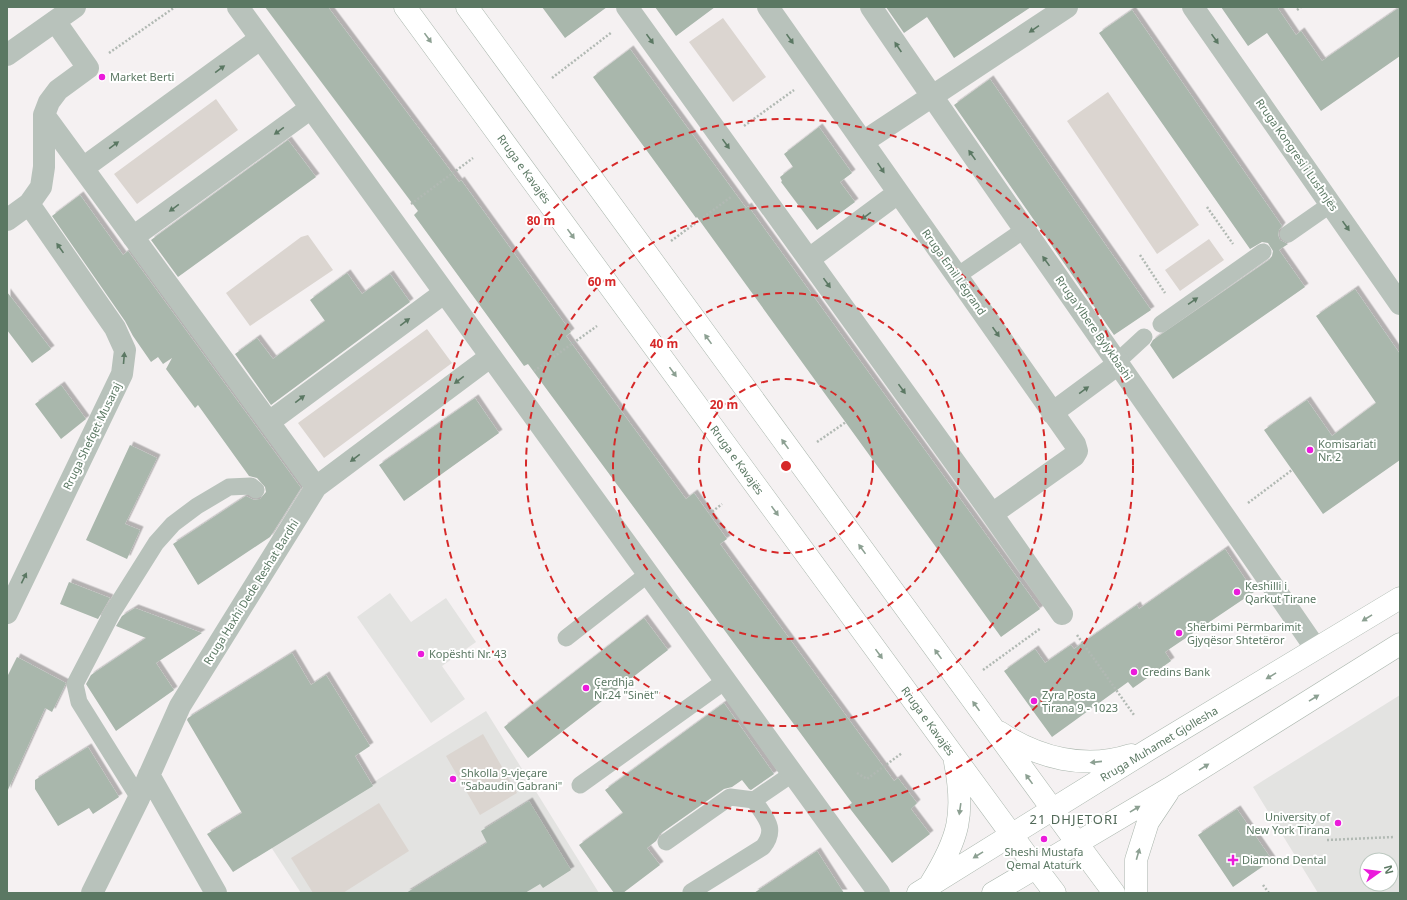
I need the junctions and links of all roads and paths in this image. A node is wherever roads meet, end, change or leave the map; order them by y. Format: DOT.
graph roads {
  1 [pos="75,7"];
  2 [pos="175,7"];
  3 [pos="238,7"];
  4 [pos="405,7"];
  5 [pos="466,7"];
  6 [pos="768,7"];
  7 [pos="870,7"];
  8 [pos="1067,7"];
  9 [pos="1193,7"];
  10 [pos="1302,7"];
  11 [pos="1297,10"];
  12 [pos="630,12"];
  13 [pos="55,21"];
  14 [pos="260,39"];
  15 [pos="7,55"];
  16 [pos="88,68"];
  17 [pos="816,75"];
  18 [pos="552,78"];
  19 [pos="932,97"];
  20 [pos="311,108"];
  21 [pos="44,115"];
  22 [pos="723,141"];
  23 [pos="863,142"];
  24 [pos="473,158"];
  25 [pos="83,168"];
  26 [pos="753,181"];
  27 [pos="898,193"];
  28 [pos="30,204"];
  29 [pos="1331,204"];
  30 [pos="1207,207"];
  31 [pos="391,219"];
  32 [pos="7,220"];
  33 [pos="1024,230"];
  34 [pos="1288,234"];
  35 [pos="133,237"];
  36 [pos="671,241"];
  37 [pos="1263,252"];
  38 [pos="1140,255"];
  39 [pos="809,258"];
  40 [pos="1246,264"];
  41 [pos="957,276"];
  42 [pos="444,293"];
  43 [pos="1400,304"];
  44 [pos="1178,312"];
  45 [pos="1161,324"];
  46 [pos="597,326"];
  47 [pos="1144,337"];
  48 [pos="490,357"];
  49 [pos="1118,361"];
  50 [pos="512,386"];
  51 [pos="1052,413"];
  52 [pos="269,422"];
  53 [pos="846,422"];
  54 [pos="817,442"];
  55 [pos="1292,470"];
  56 [pos="316,487"];
  57 [pos="256,490"];
  58 [pos="722,504"];
  59 [pos="709,514"];
  60 [pos="992,514"];
  61 [pos="1228,519"];
  62 [pos="648,574"];
  63 [pos="1400,598"];
  64 [pos="7,613"];
  65 [pos="1062,614"];
  66 [pos="566,638"];
  67 [pos="1400,644"];
  68 [pos="1316,649"];
  69 [pos="983,670"];
  70 [pos="725,681"];
  71 [pos="1134,715"];
  72 [pos="991,727"];
  73 [pos="1148,750"];
  74 [pos="902,753"];
  75 [pos="954,757"];
  76 [pos="857,772"];
  77 [pos="792,774"];
  78 [pos="149,775"];
  79 [pos="580,785"];
  80 [pos="1170,788"];
  81 [pos="139,798"];
  82 [pos="754,800"];
  83 [pos="1052,810"];
  84 [pos="1012,835"];
  85 [pos="1394,837"];
  86 [pos="1327,840"];
  87 [pos="666,842"];
  88 [pos="1077,843"];
  89 [pos="1036,868"];
  90 [pos="1263,885"];
  91 [pos="924,889"];
  92 [pos="691,892"];
  93 [pos="92,893"];
  94 [pos="216,893"];
  95 [pos="878,893"];
  96 [pos="993,893"];
  97 [pos="1055,893"];
  98 [pos="1114,893"];
  99 [pos="1136,893"];
  100 [pos="1269,893"];
  1 -- 13 [label="street"];
  2 -- 16 [label="path"];
  3 -- 14 [label="street"];
  4 -- 75 [label="main road, Rruga e Kavajës, one-way"];
  72 -- 5 [label="main road, one-way"];
  6 -- 17 [label="street, Rruga Emil Lëgrand, one-way"];
  19 -- 7 [label="street, Rruga Ylbere Bylykbashi, one-way"];
  8 -- 19 [label="street, one-way"];
  9 -- 29 [label="street, Rruga Kongresi i Lushnjës, one-way"];
  10 -- 11 [label="path"];
  12 -- 18 [label="path"];
  12 -- 22 [label="street, one-way"];
  13 -- 15 [label="street"];
  13 -- 16 [label="street"];
  14 -- 20 [label="street"];
  25 -- 14 [label="street, one-way"];
  16 -- 21 [label="street"];
  17 -- 22 [label="path"];
  17 -- 23 [label="street, Rruga Emil Lëgrand"];
  19 -- 23 [label="street"];
  33 -- 19 [label="street, Rruga Ylbere Bylykbashi, one-way"];
  20 -- 31 [label="street"];
  20 -- 35 [label="street, one-way"];
  21 -- 25 [label="street"];
  21 -- 28 [label="street"];
  22 -- 26 [label="street, one-way"];
  23 -- 27 [label="street, Rruga Emil Lëgrand, one-way"];
  24 -- 31 [label="path"];
  25 -- 35 [label="street"];
  26 -- 36 [label="path"];
  26 -- 39 [label="street"];
  27 -- 39 [label="street, one-way"];
  27 -- 41 [label="street, Rruga Emil Lëgrand"];
  28 -- 32 [label="street"];
  64 -- 28 [label="street, Rruga Shefqet Musaraj, one-way"];
  29 -- 34 [label="lane"];
  29 -- 43 [label="street, Rruga Kongresi i Lushnjës, one-way"];
  30 -- 40 [label="path"];
  31 -- 42 [label="street"];
  33 -- 41 [label="lane"];
  49 -- 33 [label="street, Rruga Ylbere Bylykbashi, one-way"];
  35 -- 52 [label="street"];
  37 -- 40 [label="lane"];
  38 -- 44 [label="path"];
  39 -- 60 [label="street, one-way"];
  44 -- 40 [label="lane, one-way"];
  41 -- 51 [label="street, Rruga Emil Lëgrand, one-way"];
  42 -- 48 [label="street"];
  52 -- 42 [label="street, one-way"];
  44 -- 45 [label="lane"];
  46 -- 50 [label="path"];
  47 -- 49 [label="lane"];
  48 -- 50 [label="street"];
  48 -- 56 [label="street, Rruga Haxhi Dede Reshat Bardhi, one-way"];
  51 -- 49 [label="street, one-way"];
  49 -- 61 [label="street, Rruga Ylbere Bylykbashi"];
  50 -- 62 [label="street"];
  51 -- 60 [label="street, Rruga Emil Lëgrand"];
  52 -- 56 [label="street"];
  53 -- 54 [label="path"];
  55 -- 61 [label="path"];
  56 -- 78 [label="street, Rruga Haxhi Dede Reshat Bardhi"];
  57 -- 81 [label="lane"];
  58 -- 59 [label="path"];
  60 -- 65 [label="street"];
  61 -- 68 [label="street, Rruga Ylbere Bylykbashi"];
  62 -- 66 [label="lane"];
  62 -- 70 [label="street"];
  63 -- 68 [label="main road, Rruga Muhamet Gjollesha, one-way"];
  65 -- 69 [label="path"];
  65 -- 71 [label="path"];
  80 -- 67 [label="main road, one-way"];
  68 -- 73 [label="main road, Rruga Muhamet Gjollesha, one-way"];
  70 -- 77 [label="street"];
  70 -- 79 [label="lane"];
  73 -- 72 [label="main road, one-way"];
  83 -- 72 [label="main road, one-way"];
  73 -- 83 [label="main road, Rruga Muhamet Gjollesha"];
  74 -- 76 [label="path"];
  75 -- 84 [label="main road, Rruga e Kavajës"];
  75 -- 91 [label="main road, one-way"];
  77 -- 82 [label="lane"];
  77 -- 95 [label="street"];
  78 -- 81 [label="street, Rruga Haxhi Dede Reshat Bardhi"];
  78 -- 94 [label="street"];
  88 -- 80 [label="main road, one-way"];
  99 -- 80 [label="main road, one-way"];
  81 -- 93 [label="street, Rruga Haxhi Dede Reshat Bardhi"];
  82 -- 87 [label="lane"];
  82 -- 92 [label="lane"];
  83 -- 84 [label="main road, Rruga Muhamet Gjollesha"];
  83 -- 88 [label="main road"];
  84 -- 89 [label="main road, Rruga e Kavajës"];
  84 -- 91 [label="main road, Rruga Muhamet Gjollesha, one-way"];
  85 -- 86 [label="path"];
  88 -- 89 [label="main road"];
  88 -- 98 [label="main road"];
  89 -- 96 [label="main road"];
  89 -- 97 [label="main road, Rruga e Kavajës"];
  90 -- 100 [label="path"];
}
